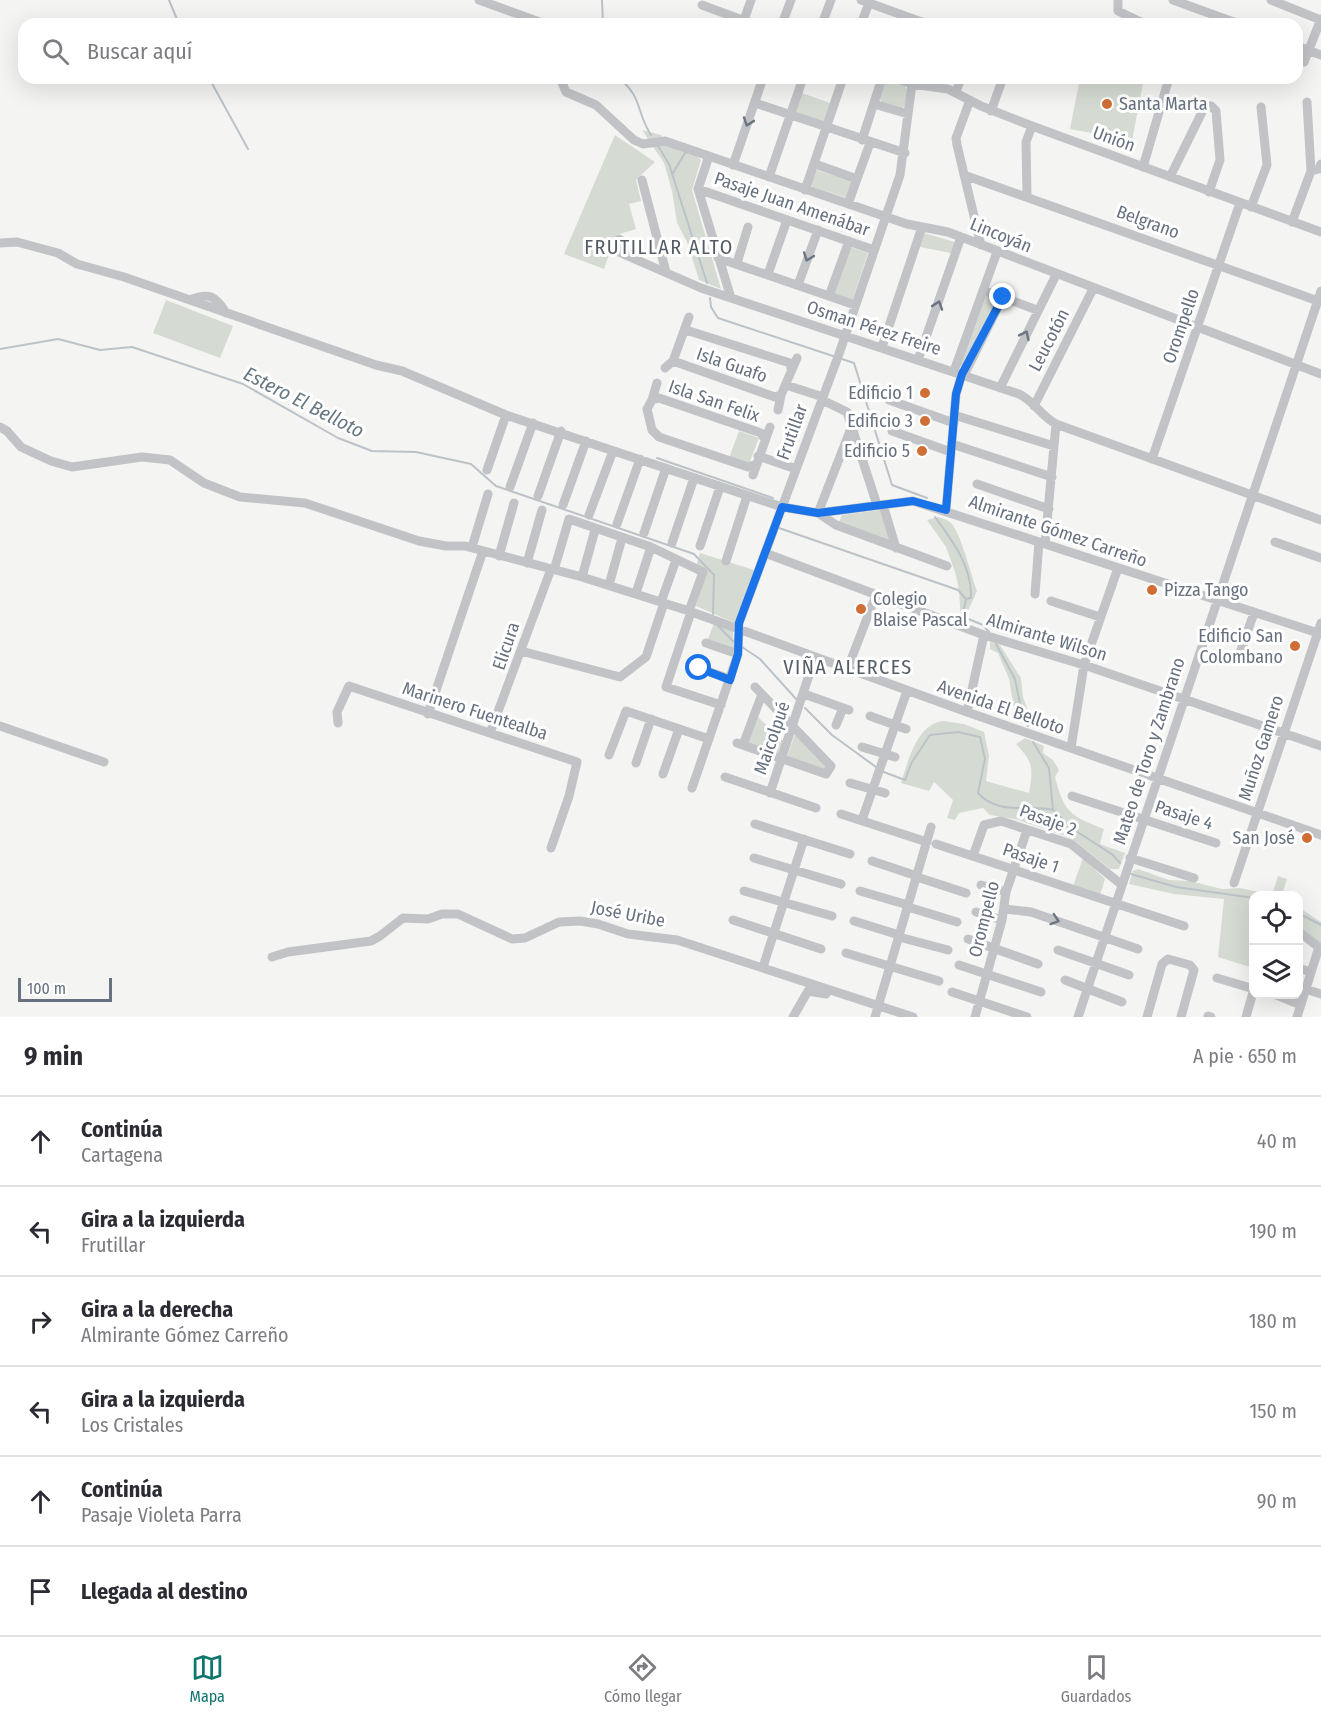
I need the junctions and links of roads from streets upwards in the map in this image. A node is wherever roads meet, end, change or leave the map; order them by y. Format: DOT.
graph roads {
  1 [pos="479,0"];
  2 [pos="751,0"];
  3 [pos="791,0"];
  4 [pos="831,0"];
  5 [pos="1118,0"];
  6 [pos="1176,0"];
  7 [pos="1210,0"];
  8 [pos="1271,0"];
  9 [pos="865,1"];
  10 [pos="706,4"];
  11 [pos="1205,11"];
  12 [pos="528,18"];
  13 [pos="739,18"];
  14 [pos="749,18"];
  15 [pos="784,18"];
  16 [pos="824,18"];
  17 [pos="862,18"];
  18 [pos="899,18"];
  19 [pos="1133,18"];
  20 [pos="1223,18"];
  21 [pos="1321,20"];
  22 [pos="1303,48"];
  23 [pos="1309,50"];
  24 [pos="1321,55"];
  25 [pos="1304,62"];
  26 [pos="563,84"];
  27 [pos="761,84"];
  28 [pos="801,84"];
  29 [pos="841,84"];
  30 [pos="880,84"];
  31 [pos="917,84"];
  32 [pos="928,84"];
  33 [pos="959,84"];
  34 [pos="1000,84"];
  35 [pos="1167,84"];
  36 [pos="956,93"];
  37 [pos="970,100"];
  38 [pos="1307,102"];
  39 [pos="755,103"];
  40 [pos="874,104"];
  41 [pos="1261,107"];
  42 [pos="991,111"];
  43 [pos="908,114"];
  44 [pos="790,116"];
  45 [pos="1032,126"];
  46 [pos="826,128"];
  47 [pos="866,141"];
  48 [pos="905,153"];
  49 [pos="709,156"];
  50 [pos="815,164"];
  51 [pos="1321,164"];
  52 [pos="733,165"];
  53 [pos="1143,167"];
  54 [pos="1311,171"];
  55 [pos="964,175"];
  56 [pos="769,177"];
  57 [pos="1170,177"];
  58 [pos="857,179"];
  59 [pos="642,180"];
  60 [pos="698,189"];
  61 [pos="805,190"];
  62 [pos="1209,192"];
  63 [pos="1027,196"];
  64 [pos="1240,203"];
  65 [pos="848,204"];
  66 [pos="1251,207"];
  67 [pos="886,217"];
  68 [pos="787,220"];
  69 [pos="1292,222"];
  70 [pos="748,227"];
  71 [pos="922,227"];
  72 [pos="818,230"];
  73 [pos="1321,232"];
  74 [pos="961,237"];
  75 [pos="849,241"];
  76 [pos="0,243"];
  77 [pos="981,245"];
  78 [pos="614,250"];
  79 [pos="874,250"];
  80 [pos="997,252"];
  81 [pos="718,258"];
  82 [pos="737,263"];
  83 [pos="1219,265"];
  84 [pos="666,272"];
  85 [pos="768,274"];
  86 [pos="1056,275"];
  87 [pos="798,285"];
  88 [pos="1093,289"];
  89 [pos="983,290"];
  90 [pos="1321,291"];
  91 [pos="829,296"];
  92 [pos="1003,297"];
  93 [pos="731,298"];
  94 [pos="1319,302"];
  95 [pos="855,305"];
  96 [pos="1037,310"];
  97 [pos="689,317"];
  98 [pos="1198,329"];
  99 [pos="686,330"];
  100 [pos="845,336"];
  101 [pos="882,347"];
  102 [pos="797,358"];
  103 [pos="918,360"];
  104 [pos="673,361"];
  105 [pos="1296,364"];
  106 [pos="665,368"];
  107 [pos="791,368"];
  108 [pos="960,374"];
  109 [pos="1321,374"];
  110 [pos="787,382"];
  111 [pos="657,383"];
  112 [pos="1000,388"];
  113 [pos="781,395"];
  114 [pos="823,396"];
  115 [pos="652,400"];
  116 [pos="889,400"];
  117 [pos="1034,406"];
  118 [pos="778,410"];
  119 [pos="506,414"];
  120 [pos="954,419"];
  121 [pos="533,423"];
  122 [pos="1056,424"];
  123 [pos="852,426"];
  124 [pos="0,427"];
  125 [pos="770,427"];
  126 [pos="561,431"];
  127 [pos="892,431"];
  128 [pos="764,438"];
  129 [pos="586,441"];
  130 [pos="1054,447"];
  131 [pos="951,448"];
  132 [pos="613,451"];
  133 [pos="640,459"];
  134 [pos="1152,459"];
  135 [pos="757,462"];
  136 [pos="797,467"];
  137 [pos="666,468"];
  138 [pos="486,470"];
  139 [pos="1052,477"];
  140 [pos="694,478"];
  141 [pos="977,484"];
  142 [pos="510,487"];
  143 [pos="720,487"];
  144 [pos="488,494"];
  145 [pos="1253,495"];
  146 [pos="538,496"];
  147 [pos="747,496"];
  148 [pos="514,503"];
  149 [pos="563,505"];
  150 [pos="880,505"];
  151 [pos="782,507"];
  152 [pos="1049,509"];
  153 [pos="542,510"];
  154 [pos="946,510"];
  155 [pos="818,513"];
  156 [pos="590,515"];
  157 [pos="1321,520"];
  158 [pos="617,524"];
  159 [pos="595,530"];
  160 [pos="644,533"];
  161 [pos="622,538"];
  162 [pos="1275,542"];
  163 [pos="672,543"];
  164 [pos="1042,543"];
  165 [pos="469,546"];
  166 [pos="700,546"];
  167 [pos="651,547"];
  168 [pos="896,548"];
  169 [pos="483,551"];
  170 [pos="765,553"];
  171 [pos="499,556"];
  172 [pos="1321,558"];
  173 [pos="676,560"];
  174 [pos="726,561"];
  175 [pos="527,563"];
  176 [pos="947,566"];
  177 [pos="1118,568"];
  178 [pos="552,570"];
  179 [pos="582,577"];
  180 [pos="609,585"];
  181 [pos="636,593"];
  182 [pos="1035,594"];
  183 [pos="876,595"];
  184 [pos="1051,601"];
  185 [pos="1216,601"];
  186 [pos="662,602"];
  187 [pos="690,611"];
  188 [pos="1254,613"];
  189 [pos="1100,617"];
  190 [pos="739,629"];
  191 [pos="1320,630"];
  192 [pos="984,635"];
  193 [pos="706,643"];
  194 [pos="739,648"];
  195 [pos="521,651"];
  196 [pos="1240,653"];
  197 [pos="817,658"];
  198 [pos="1084,665"];
  199 [pos="699,668"];
  200 [pos="847,669"];
  201 [pos="730,680"];
  202 [pos="907,691"];
  203 [pos="804,694"];
  204 [pos="1184,698"];
  205 [pos="721,705"];
  206 [pos="967,712"];
  207 [pos="428,714"];
  208 [pos="870,716"];
  209 [pos="651,719"];
  210 [pos="338,723"];
  211 [pos="837,725"];
  212 [pos="895,725"];
  213 [pos="0,726"];
  214 [pos="793,726"];
  215 [pos="679,729"];
  216 [pos="906,729"];
  217 [pos="490,733"];
  218 [pos="1283,733"];
  219 [pos="709,739"];
  220 [pos="1321,746"];
  221 [pos="862,747"];
  222 [pos="1071,748"];
  223 [pos="884,754"];
  224 [pos="609,755"];
  225 [pos="895,757"];
  226 [pos="782,759"];
  227 [pos="104,762"];
  228 [pos="636,763"];
  229 [pos="663,774"];
  230 [pos="725,777"];
  231 [pos="1157,778"];
  232 [pos="850,783"];
  233 [pos="692,788"];
  234 [pos="873,790"];
  235 [pos="770,793"];
  236 [pos="885,793"];
  237 [pos="1072,796"];
  238 [pos="816,808"];
  239 [pos="1257,813"];
  240 [pos="842,814"];
  241 [pos="1143,819"];
  242 [pos="862,820"];
  243 [pos="755,824"];
  244 [pos="932,827"];
  245 [pos="1027,830"];
  246 [pos="1321,835"];
  247 [pos="804,839"];
  248 [pos="932,843"];
  249 [pos="1216,843"];
  250 [pos="551,848"];
  251 [pos="850,854"];
  252 [pos="973,856"];
  253 [pos="754,858"];
  254 [pos="1131,858"];
  255 [pos="872,861"];
  256 [pos="794,870"];
  257 [pos="1014,870"];
  258 [pos="917,876"];
  259 [pos="1194,878"];
  260 [pos="1234,883"];
  261 [pos="841,884"];
  262 [pos="981,885"];
  263 [pos="1122,885"];
  264 [pos="744,891"];
  265 [pos="861,891"];
  266 [pos="1006,892"];
  267 [pos="966,893"];
  268 [pos="784,902"];
  269 [pos="1115,904"];
  270 [pos="908,906"];
  271 [pos="1005,909"];
  272 [pos="976,912"];
  273 [pos="832,916"];
  274 [pos="733,920"];
  275 [pos="1002,920"];
  276 [pos="854,921"];
  277 [pos="957,922"];
  278 [pos="1184,926"];
  279 [pos="773,933"];
  280 [pos="1303,934"];
  281 [pos="899,936"];
  282 [pos="1105,936"];
  283 [pos="968,939"];
  284 [pos="1320,948"];
  285 [pos="821,949"];
  286 [pos="995,949"];
  287 [pos="1138,949"];
  288 [pos="948,950"];
  289 [pos="1058,950"];
  290 [pos="846,952"];
  291 [pos="272,957"];
  292 [pos="1096,963"];
  293 [pos="1038,964"];
  294 [pos="959,965"];
  295 [pos="890,966"];
  296 [pos="763,967"];
  297 [pos="1303,969"];
  298 [pos="1311,972"];
  299 [pos="987,975"];
  300 [pos="1129,975"];
  301 [pos="1217,978"];
  302 [pos="1065,980"];
  303 [pos="939,981"];
  304 [pos="1249,988"];
  305 [pos="828,989"];
  306 [pos="1088,989"];
  307 [pos="1305,989"];
  308 [pos="952,992"];
  309 [pos="1041,992"];
  310 [pos="1321,994"];
  311 [pos="1251,999"];
  312 [pos="1286,999"];
  313 [pos="979,1001"];
  314 [pos="1122,1002"];
  315 [pos="1301,1005"];
  316 [pos="878,1006"];
  317 [pos="793,1017"];
  318 [pos="875,1017"];
  319 [pos="913,1017"];
  320 [pos="975,1017"];
  321 [pos="1027,1017"];
  322 [pos="1080,1017"];
  323 [pos="1147,1017"];
  324 [pos="1180,1017"];
  325 [pos="1246,1017"];
  326 [pos="1297,1017"];
  1 -- 12 [label="street"];
  2 -- 14 [label="street"];
  3 -- 15 [label="street"];
  4 -- 16 [label="street"];
  5 -- 19 [label="street"];
  6 -- 11 [label="street"];
  7 -- 11 [label="street"];
  8 -- 21 [label="street"];
  9 -- 17 [label="street"];
  9 -- 18 [label="street"];
  10 -- 13 [label="street"];
  11 -- 20 [label="street"];
  21 -- 23 [label="street"];
  22 -- 23 [label="street"];
  23 -- 24 [label="street"];
  23 -- 25 [label="street"];
  26 -- 49 [label="street, Lincoyán"];
  27 -- 39 [label="street"];
  28 -- 44 [label="street"];
  29 -- 46 [label="street"];
  30 -- 40 [label="street"];
  31 -- 43 [label="street, Frutillar"];
  32 -- 36 [label="street, Unión"];
  33 -- 36 [label="street"];
  34 -- 42 [label="street"];
  35 -- 53 [label="street"];
  36 -- 37 [label="street, Unión"];
  37 -- 42 [label="street, Unión"];
  37 -- 55 [label="street"];
  38 -- 54 [label="street"];
  39 -- 44 [label="street"];
  39 -- 52 [label="street, one-way"];
  40 -- 43 [label="street"];
  40 -- 47 [label="street"];
  41 -- 66 [label="street"];
  42 -- 45 [label="street, Unión"];
  43 -- 48 [label="street, Frutillar"];
  44 -- 46 [label="street"];
  44 -- 56 [label="street"];
  45 -- 53 [label="street, Unión"];
  45 -- 63 [label="street"];
  46 -- 47 [label="street"];
  46 -- 50 [label="street"];
  47 -- 48 [label="street"];
  47 -- 58 [label="street"];
  48 -- 67 [label="street, Frutillar"];
  49 -- 52 [label="street, Lincoyán"];
  49 -- 60 [label="street"];
  50 -- 58 [label="street"];
  50 -- 61 [label="street"];
  51 -- 54 [label="street"];
  52 -- 56 [label="street, Lincoyán"];
  53 -- 57 [label="street, Unión"];
  54 -- 69 [label="street"];
  55 -- 63 [label="street, Belgrano"];
  55 -- 77 [label="street"];
  56 -- 61 [label="street, Lincoyán"];
  57 -- 62 [label="street, Unión"];
  57 -- 62 [label="street"];
  58 -- 65 [label="street"];
  59 -- 84 [label="street"];
  60 -- 68 [label="street, Pasaje Juan Amenábar"];
  60 -- 81 [label="street"];
  61 -- 65 [label="street, Lincoyán"];
  62 -- 64 [label="street, Unión"];
  63 -- 83 [label="street, Belgrano"];
  64 -- 66 [label="street, Unión"];
  64 -- 83 [label="street, Orompello"];
  65 -- 67 [label="street, Lincoyán"];
  66 -- 69 [label="street, Unión"];
  67 -- 71 [label="street, Lincoyán"];
  67 -- 79 [label="street, Frutillar"];
  68 -- 72 [label="street, Pasaje Juan Amenábar"];
  68 -- 85 [label="street"];
  69 -- 73 [label="street, Unión"];
  70 -- 82 [label="street"];
  71 -- 74 [label="street, Lincoyán"];
  71 -- 101 [label="street"];
  72 -- 75 [label="street, Pasaje Juan Amenábar"];
  72 -- 87 [label="street, one-way"];
  74 -- 77 [label="street, Lincoyán"];
  103 -- 74 [label="street, one-way"];
  75 -- 79 [label="street, Pasaje Juan Amenábar"];
  75 -- 91 [label="street"];
  76 -- 119 [label="street, Almirante Gómez Carreño"];
  77 -- 80 [label="street, Lincoyán"];
  78 -- 84 [label="street, Osman Pérez Freire"];
  79 -- 95 [label="street, Frutillar"];
  80 -- 86 [label="street, Lincoyán"];
  80 -- 89 [label="street"];
  81 -- 82 [label="street"];
  81 -- 93 [label="street"];
  82 -- 85 [label="street"];
  83 -- 94 [label="street, Belgrano"];
  83 -- 98 [label="street, Orompello"];
  84 -- 93 [label="street, Osman Pérez Freire"];
  85 -- 87 [label="street"];
  86 -- 88 [label="street, Lincoyán"];
  86 -- 96 [label="street"];
  87 -- 91 [label="street"];
  88 -- 98 [label="street, Lincoyán"];
  88 -- 117 [label="street, Leucotón"];
  89 -- 92 [label="street"];
  89 -- 108 [label="street"];
  90 -- 94 [label="street, Mateo de Toro y Zambrano"];
  91 -- 95 [label="street"];
  92 -- 96 [label="street"];
  92 -- 108 [label="street"];
  93 -- 100 [label="street, Osman Pérez Freire"];
  94 -- 105 [label="street, Mateo de Toro y Zambrano"];
  95 -- 100 [label="street, Frutillar"];
  112 -- 96 [label="street, one-way"];
  97 -- 99 [label="street"];
  98 -- 105 [label="street, Lincoyán"];
  98 -- 134 [label="street, Orompello"];
  99 -- 104 [label="street"];
  99 -- 107 [label="street"];
  100 -- 101 [label="street, Osman Pérez Freire"];
  100 -- 114 [label="street, Frutillar"];
  101 -- 103 [label="street, Osman Pérez Freire"];
  102 -- 107 [label="street"];
  103 -- 108 [label="street, Osman Pérez Freire"];
  104 -- 106 [label="street"];
  104 -- 113 [label="street, Isla Guafo"];
  105 -- 109 [label="street, Lincoyán"];
  105 -- 145 [label="street, Mateo de Toro y Zambrano"];
  107 -- 110 [label="street"];
  108 -- 112 [label="street, Osman Pérez Freire"];
  108 -- 120 [label="street"];
  110 -- 113 [label="street"];
  110 -- 114 [label="street"];
  111 -- 115 [label="street"];
  112 -- 117 [label="street, Osman Pérez Freire"];
  113 -- 118 [label="street"];
  114 -- 123 [label="street"];
  114 -- 136 [label="street, Frutillar"];
  115 -- 128 [label="street, Isla San Felix"];
  115 -- 135 [label="street"];
  116 -- 120 [label="street"];
  117 -- 122 [label="street, Osman Pérez Freire"];
  119 -- 121 [label="street, Almirante Gómez Carreño"];
  119 -- 138 [label="street"];
  120 -- 130 [label="street"];
  120 -- 131 [label="street"];
  121 -- 126 [label="street, Almirante Gómez Carreño"];
  121 -- 142 [label="street"];
  122 -- 130 [label="street"];
  122 -- 134 [label="street, Osman Pérez Freire"];
  123 -- 150 [label="street"];
  123 -- 155 [label="street"];
  124 -- 165 [label="street, Avenida El Belloto"];
  125 -- 128 [label="street"];
  126 -- 129 [label="street, Almirante Gómez Carreño"];
  126 -- 146 [label="street"];
  127 -- 131 [label="street"];
  128 -- 135 [label="street"];
  129 -- 132 [label="street, Almirante Gómez Carreño"];
  129 -- 149 [label="street"];
  130 -- 139 [label="street"];
  131 -- 139 [label="street"];
  131 -- 154 [label="street"];
  132 -- 133 [label="street, Almirante Gómez Carreño"];
  132 -- 156 [label="street"];
  133 -- 137 [label="street, Almirante Gómez Carreño"];
  133 -- 158 [label="street"];
  134 -- 145 [label="street, Osman Pérez Freire"];
  135 -- 136 [label="street"];
  136 -- 151 [label="street, Frutillar"];
  137 -- 140 [label="street, Almirante Gómez Carreño"];
  137 -- 160 [label="street"];
  139 -- 152 [label="street"];
  140 -- 143 [label="street, Almirante Gómez Carreño"];
  140 -- 163 [label="street"];
  141 -- 152 [label="street"];
  143 -- 147 [label="street, Almirante Gómez Carreño"];
  143 -- 166 [label="street"];
  144 -- 165 [label="street"];
  145 -- 157 [label="street, Osman Pérez Freire"];
  145 -- 185 [label="street, Mateo de Toro y Zambrano"];
  147 -- 151 [label="street, Almirante Gómez Carreño"];
  147 -- 174 [label="street"];
  148 -- 171 [label="street"];
  150 -- 154 [label="street, Almirante Gómez Carreño"];
  150 -- 155 [label="street, Almirante Gómez Carreño"];
  150 -- 168 [label="street"];
  151 -- 155 [label="street, Almirante Gómez Carreño"];
  151 -- 170 [label="street, Frutillar"];
  152 -- 164 [label="street"];
  153 -- 175 [label="street"];
  154 -- 164 [label="street, Almirante Gómez Carreño"];
  155 -- 168 [label="street"];
  159 -- 161 [label="street"];
  159 -- 178 [label="street, Elicura"];
  159 -- 179 [label="street"];
  161 -- 167 [label="street"];
  161 -- 180 [label="street"];
  162 -- 172 [label="street"];
  164 -- 177 [label="street, Almirante Gómez Carreño"];
  164 -- 182 [label="street"];
  165 -- 169 [label="street, Avenida El Belloto"];
  167 -- 173 [label="street"];
  167 -- 181 [label="street"];
  168 -- 176 [label="street"];
  169 -- 171 [label="street, Avenida El Belloto"];
  169 -- 207 [label="street"];
  170 -- 183 [label="street, Almirante Wilson"];
  170 -- 190 [label="street, Frutillar"];
  171 -- 175 [label="street, Avenida El Belloto"];
  173 -- 186 [label="street"];
  173 -- 187 [label="street"];
  175 -- 178 [label="street, Avenida El Belloto"];
  177 -- 185 [label="street, Almirante Gómez Carreño"];
  177 -- 189 [label="street"];
  178 -- 179 [label="street, Avenida El Belloto"];
  178 -- 195 [label="street, Elicura"];
  179 -- 180 [label="street, Avenida El Belloto"];
  180 -- 181 [label="street, Avenida El Belloto"];
  181 -- 186 [label="street, Avenida El Belloto"];
  183 -- 192 [label="street, Almirante Wilson"];
  183 -- 200 [label="street"];
  184 -- 189 [label="street"];
  185 -- 188 [label="street, Almirante Gómez Carreño"];
  185 -- 204 [label="street, Mateo de Toro y Zambrano"];
  186 -- 187 [label="street, Avenida El Belloto"];
  186 -- 195 [label="street"];
  187 -- 190 [label="street, Avenida El Belloto"];
  187 -- 205 [label="street"];
  188 -- 191 [label="street, Almirante Gómez Carreño"];
  188 -- 196 [label="street"];
  189 -- 198 [label="street"];
  190 -- 194 [label="street, Frutillar"];
  190 -- 197 [label="street, Avenida El Belloto"];
  191 -- 218 [label="street, Muñoz Gamero"];
  192 -- 198 [label="street, Almirante Wilson"];
  192 -- 206 [label="street"];
  193 -- 194 [label="street"];
  194 -- 201 [label="street, Frutillar"];
  195 -- 217 [label="street, Elicura"];
  197 -- 200 [label="street, Avenida El Belloto"];
  197 -- 203 [label="street, Maicolpué"];
  198 -- 204 [label="street, Almirante Wilson"];
  198 -- 222 [label="street"];
  199 -- 201 [label="street"];
  200 -- 202 [label="street, Avenida El Belloto"];
  201 -- 205 [label="street, Frutillar"];
  202 -- 206 [label="street, Avenida El Belloto"];
  202 -- 212 [label="street"];
  203 -- 211 [label="street"];
  203 -- 214 [label="street, Maicolpué"];
  204 -- 218 [label="street, Almirante Wilson"];
  204 -- 231 [label="street, Mateo de Toro y Zambrano"];
  205 -- 219 [label="street, Frutillar"];
  206 -- 222 [label="street, Avenida El Belloto"];
  207 -- 210 [label="street, Marinero Fuentealba"];
  207 -- 217 [label="street, Marinero Fuentealba"];
  208 -- 212 [label="street"];
  209 -- 215 [label="street"];
  209 -- 224 [label="street"];
  209 -- 228 [label="street"];
  212 -- 216 [label="street"];
  212 -- 223 [label="street"];
  213 -- 227 [label="street"];
  214 -- 226 [label="street, Maicolpué"];
  214 -- 226 [label="street"];
  214 -- 226 [label="street"];
  215 -- 219 [label="street"];
  215 -- 229 [label="street"];
  217 -- 250 [label="street, Marinero Fuentealba"];
  218 -- 220 [label="street, Almirante Wilson"];
  218 -- 239 [label="street, Muñoz Gamero"];
  219 -- 233 [label="street, Frutillar"];
  221 -- 223 [label="street"];
  222 -- 231 [label="street, Avenida El Belloto"];
  223 -- 225 [label="street"];
  223 -- 234 [label="street"];
  226 -- 235 [label="street, Maicolpué"];
  230 -- 235 [label="street"];
  231 -- 239 [label="street, Avenida El Belloto"];
  231 -- 241 [label="street, Mateo de Toro y Zambrano"];
  232 -- 234 [label="street"];
  234 -- 236 [label="street"];
  234 -- 242 [label="street"];
  235 -- 238 [label="street"];
  237 -- 241 [label="street, Pasaje 4"];
  239 -- 246 [label="street, Avenida El Belloto"];
  239 -- 260 [label="street, Muñoz Gamero"];
  240 -- 242 [label="street"];
  241 -- 249 [label="street, Pasaje 4"];
  241 -- 254 [label="street, Mateo de Toro y Zambrano"];
  242 -- 248 [label="street"];
  243 -- 247 [label="street"];
  244 -- 248 [label="street"];
  245 -- 252 [label="street, Pasaje 2"];
  245 -- 257 [label="street, Orompello"];
  245 -- 263 [label="street, Pasaje 2"];
  247 -- 251 [label="street"];
  247 -- 256 [label="street"];
  248 -- 252 [label="street, Pasaje 1"];
  248 -- 258 [label="street"];
  252 -- 257 [label="street, Pasaje 1"];
  253 -- 256 [label="street"];
  254 -- 259 [label="street"];
  254 -- 263 [label="street, Mateo de Toro y Zambrano"];
  255 -- 258 [label="street"];
  256 -- 261 [label="street"];
  256 -- 268 [label="street"];
  257 -- 266 [label="street, Orompello"];
  257 -- 269 [label="street, Pasaje 1"];
  258 -- 267 [label="street"];
  258 -- 270 [label="street"];
  262 -- 266 [label="street"];
  263 -- 269 [label="street, Mateo de Toro y Zambrano"];
  264 -- 268 [label="street"];
  265 -- 270 [label="street"];
  266 -- 271 [label="street, Orompello"];
  268 -- 273 [label="street"];
  268 -- 279 [label="street"];
  269 -- 278 [label="street, Pasaje 1"];
  269 -- 282 [label="street, Mateo de Toro y Zambrano"];
  270 -- 277 [label="street"];
  270 -- 281 [label="street"];
  271 -- 275 [label="street, Orompello"];
  271 -- 282 [label="street, one-way"];
  272 -- 275 [label="street"];
  274 -- 279 [label="street"];
  275 -- 286 [label="street, Orompello"];
  276 -- 281 [label="street"];
  279 -- 285 [label="street"];
  279 -- 296 [label="street"];
  280 -- 284 [label="street"];
  281 -- 288 [label="street"];
  281 -- 295 [label="street"];
  282 -- 287 [label="street"];
  282 -- 292 [label="street, Mateo de Toro y Zambrano"];
  283 -- 286 [label="street"];
  284 -- 298 [label="street"];
  286 -- 293 [label="street"];
  286 -- 299 [label="street, Orompello"];
  289 -- 292 [label="street"];
  290 -- 295 [label="street"];
  291 -- 296 [label="street, José Uribe"];
  292 -- 300 [label="street"];
  292 -- 306 [label="street, Mateo de Toro y Zambrano"];
  294 -- 299 [label="street"];
  295 -- 303 [label="street"];
  295 -- 316 [label="street"];
  296 -- 305 [label="street, José Uribe"];
  297 -- 298 [label="street"];
  298 -- 307 [label="street"];
  299 -- 309 [label="street"];
  299 -- 313 [label="street, Orompello"];
  301 -- 304 [label="street"];
  302 -- 306 [label="street"];
  305 -- 316 [label="street, José Uribe"];
  305 -- 317 [label="street"];
  306 -- 314 [label="street"];
  306 -- 322 [label="street, Mateo de Toro y Zambrano"];
  307 -- 310 [label="street"];
  307 -- 315 [label="street"];
  308 -- 313 [label="street"];
  311 -- 325 [label="street"];
  312 -- 315 [label="street"];
  313 -- 320 [label="street, Orompello"];
  313 -- 321 [label="street"];
  315 -- 326 [label="street"];
  316 -- 318 [label="street"];
  316 -- 319 [label="street, José Uribe"];
  323 -- 324 [label="street"];
}
